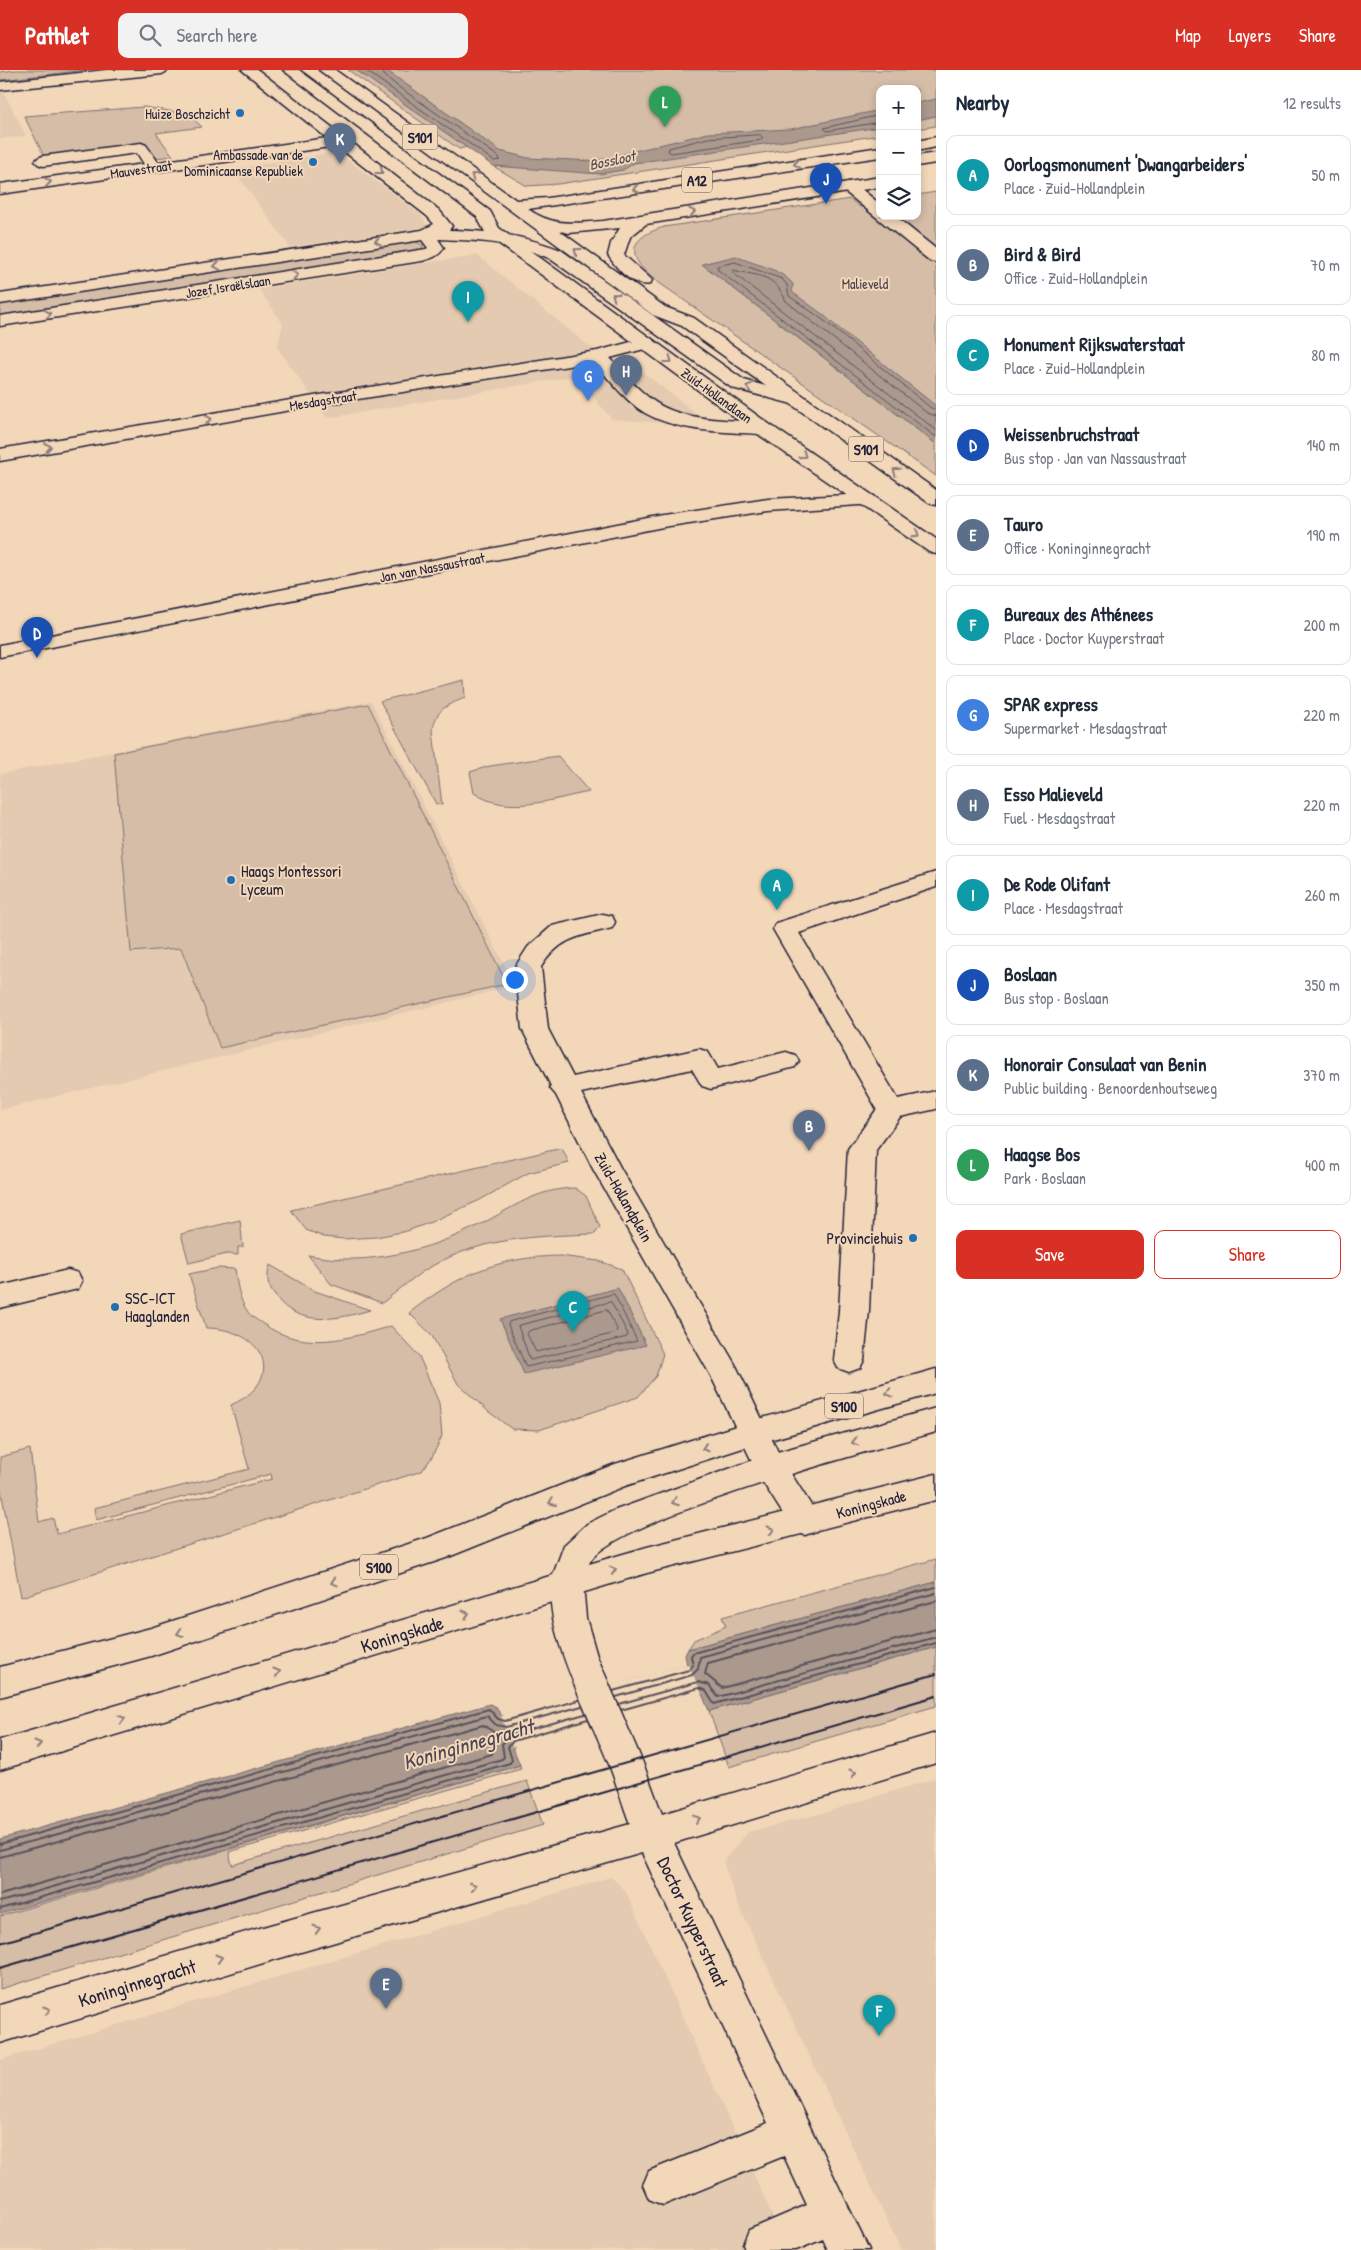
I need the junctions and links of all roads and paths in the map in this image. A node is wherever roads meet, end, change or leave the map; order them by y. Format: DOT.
graph roads {
  1 [pos="162,70"];
  2 [pos="242,70"];
  3 [pos="250,70"];
  4 [pos="290,70"];
  5 [pos="326,70"];
  6 [pos="0,86"];
  7 [pos="320,93"];
  8 [pos="284,98"];
  9 [pos="341,141"];
  10 [pos="936,143"];
  11 [pos="921,145"];
  12 [pos="876,153"];
  13 [pos="936,158"];
  14 [pos="921,160"];
  15 [pos="43,161"];
  16 [pos="154,168"];
  17 [pos="876,168"];
  18 [pos="936,173"];
  19 [pos="921,175"];
  20 [pos="876,183"];
  21 [pos="849,187"];
  22 [pos="0,189"];
  23 [pos="514,205"];
  24 [pos="876,209"];
  25 [pos="484,214"];
  26 [pos="643,220"];
  27 [pos="890,220"];
  28 [pos="542,225"];
  29 [pos="426,234"];
  30 [pos="501,237"];
  31 [pos="531,252"];
  32 [pos="936,258"];
  33 [pos="0,300"];
  34 [pos="0,321"];
  35 [pos="688,322"];
  36 [pos="646,343"];
  37 [pos="598,356"];
  38 [pos="796,400"];
  39 [pos="762,428"];
  40 [pos="0,456"];
  41 [pos="936,499"];
  42 [pos="867,500"];
  43 [pos="936,548"];
  44 [pos="0,651"];
  45 [pos="936,879"];
  46 [pos="602,922"];
  47 [pos="786,1061"];
  48 [pos="564,1088"];
  49 [pos="936,1100"];
  50 [pos="891,1110"];
  51 [pos="68,1281"];
  52 [pos="0,1297"];
  53 [pos="849,1360"];
  54 [pos="936,1381"];
  55 [pos="936,1420"];
  56 [pos="752,1433"];
  57 [pos="770,1468"];
  58 [pos="936,1487"];
  59 [pos="806,1522"];
  60 [pos="566,1584"];
  61 [pos="0,1682"];
  62 [pos="936,1748"];
  63 [pos="0,1755"];
  64 [pos="651,1834"];
  65 [pos="0,2024"];
  66 [pos="793,2133"];
  67 [pos="663,2185"];
  68 [pos="832,2214"];
  69 [pos="763,2244"];
  70 [pos="849,2250"];
  1 -- 6 [label="street"];
  2 -- 3 [label="street"];
  3 -- 8 [label="street"];
  4 -- 7 [label="street, S101"];
  23 -- 5 [label="street, S101, one-way"];
  7 -- 8 [label="street"];
  7 -- 25 [label="street, S101"];
  8 -- 9 [label="street"];
  9 -- 16 [label="street, Mauvestraat"];
  9 -- 29 [label="street, one-way"];
  10 -- 11 [label="street"];
  12 -- 23 [label="street, A12, one-way"];
  13 -- 14 [label="street"];
  15 -- 16 [label="street"];
  22 -- 16 [label="street, Mauvestraat, one-way"];
  17 -- 28 [label="street, A12"];
  18 -- 19 [label="street"];
  20 -- 21 [label="street, A12"];
  21 -- 24 [label="street"];
  26 -- 21 [label="street, A12, one-way"];
  23 -- 28 [label="street, Zuid-Hollandlaan / S101"];
  25 -- 28 [label="street, A12"];
  25 -- 30 [label="street, S101"];
  26 -- 28 [label="street, A12"];
  26 -- 35 [label="street, A12"];
  27 -- 32 [label="street"];
  28 -- 31 [label="street"];
  35 -- 28 [label="street, Zuid-Hollandlaan / S101, one-way"];
  29 -- 30 [label="street, Jozef Israëlslaan"];
  29 -- 33 [label="street, Jozef Israëlslaan, one-way"];
  34 -- 29 [label="street, Jozef Israëlslaan, one-way"];
  30 -- 31 [label="street, Zuid-Hollandlaan"];
  31 -- 36 [label="street, Zuid-Hollandlaan / S101"];
  38 -- 31 [label="street, Zuid-Hollandlaan, one-way"];
  35 -- 38 [label="street, Zuid-Hollandlaan / S101"];
  36 -- 37 [label="street, Mesdagstraat"];
  36 -- 39 [label="street, Zuid-Hollandlaan / S101, one-way"];
  37 -- 39 [label="street"];
  40 -- 37 [label="street, Mesdagstraat, one-way"];
  41 -- 38 [label="street, Zuid-Hollandlaan / S101, one-way"];
  39 -- 42 [label="street, Zuid-Hollandlaan / S101, one-way"];
  42 -- 43 [label="street, Zuid-Hollandlaan / S101, one-way"];
  42 -- 44 [label="street, Jan van Nassaustraat"];
  45 -- 50 [label="street"];
  46 -- 48 [label="street, Zuid-Hollandplein"];
  47 -- 48 [label="street"];
  48 -- 56 [label="street, Zuid-Hollandplein"];
  49 -- 50 [label="street"];
  50 -- 53 [label="street"];
  51 -- 52 [label="street"];
  54 -- 56 [label="street, S100, one-way"];
  55 -- 57 [label="street, one-way"];
  56 -- 57 [label="street"];
  56 -- 61 [label="street, S100, one-way"];
  57 -- 59 [label="street"];
  57 -- 60 [label="street, one-way"];
  58 -- 59 [label="street, Koningskade"];
  60 -- 59 [label="street, Koningskade, one-way"];
  63 -- 60 [label="street, Koningskade, one-way"];
  60 -- 64 [label="street, Doctor Kuyperstraat"];
  64 -- 62 [label="street, Koninginnegracht, one-way"];
  65 -- 64 [label="street, Koninginnegracht, one-way"];
  64 -- 66 [label="street, Doctor Kuyperstraat"];
  66 -- 67 [label="street"];
  66 -- 68 [label="street, Doctor Kuyperstraat"];
  68 -- 69 [label="street"];
  68 -- 70 [label="street, Doctor Kuyperstraat"];
}
